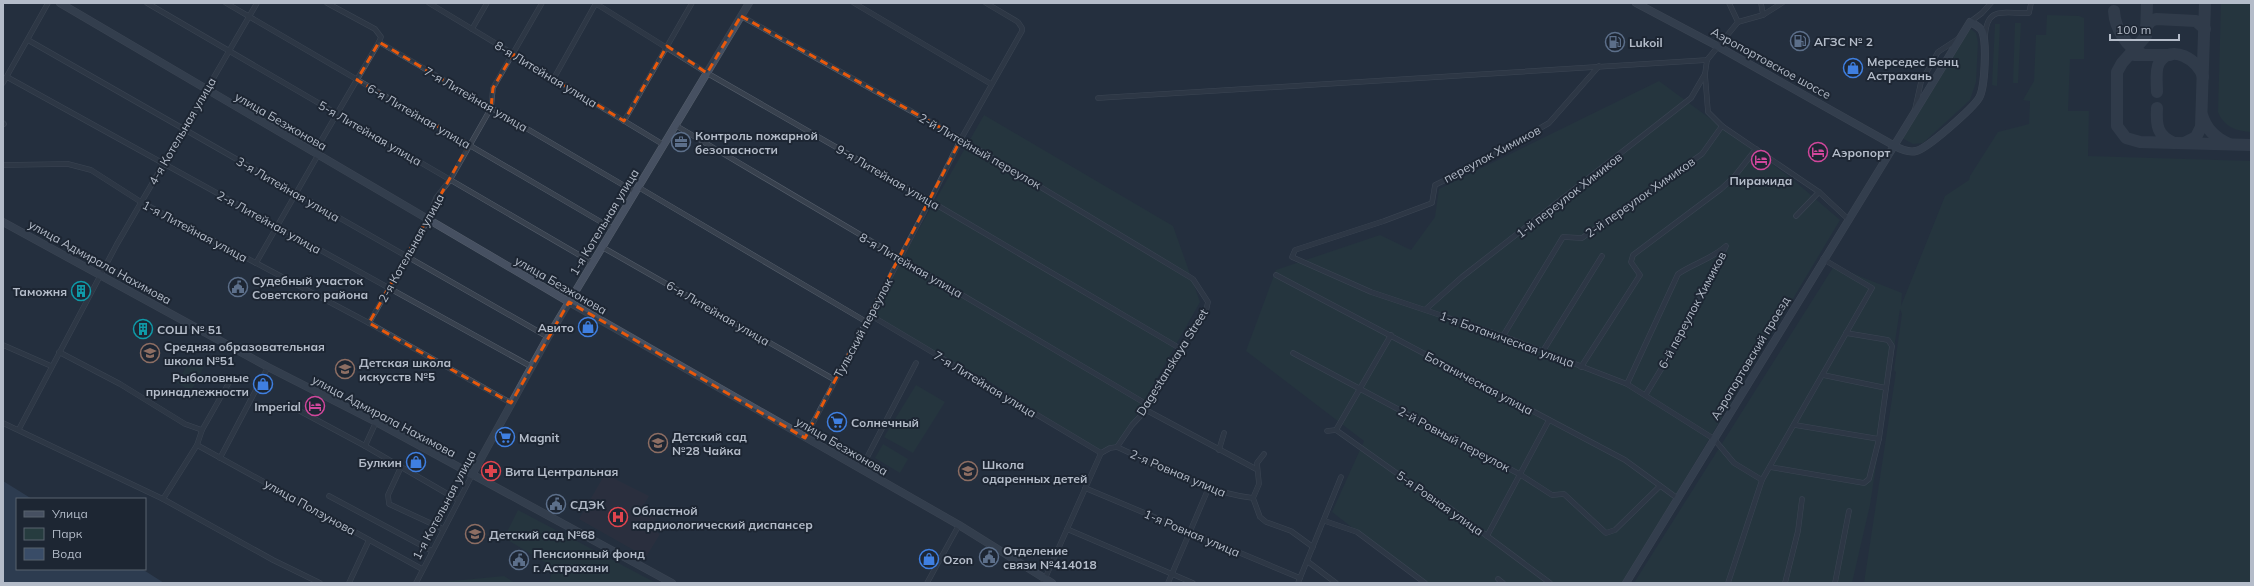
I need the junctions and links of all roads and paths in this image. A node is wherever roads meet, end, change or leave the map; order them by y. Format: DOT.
graph roads {
  1 [pos="48,3"];
  2 [pos="60,3"];
  3 [pos="147,3"];
  4 [pos="226,3"];
  5 [pos="257,3"];
  6 [pos="327,3"];
  7 [pos="487,3"];
  8 [pos="542,3"];
  9 [pos="596,3"];
  10 [pos="692,3"];
  11 [pos="748,3"];
  12 [pos="854,3"];
  13 [pos="986,3"];
  14 [pos="1636,3"];
  15 [pos="1729,3"];
  16 [pos="1761,3"];
  17 [pos="1782,3"];
  18 [pos="1990,3"];
  19 [pos="2031,3"];
  20 [pos="432,4"];
  21 [pos="1763,15"];
  22 [pos="249,16"];
  23 [pos="741,16"];
  24 [pos="1738,22"];
  25 [pos="1970,22"];
  26 [pos="472,29"];
  27 [pos="1958,39"];
  28 [pos="28,40"];
  29 [pos="1984,41"];
  30 [pos="379,42"];
  31 [pos="667,46"];
  32 [pos="1719,47"];
  33 [pos="229,50"];
  34 [pos="513,54"];
  35 [pos="1707,60"];
  36 [pos="1599,66"];
  37 [pos="707,73"];
  38 [pos="1705,74"];
  39 [pos="7,77"];
  40 [pos="554,78"];
  41 [pos="357,80"];
  42 [pos="3,83"];
  43 [pos="991,84"];
  44 [pos="206,89"];
  45 [pos="1098,98"];
  46 [pos="491,108"];
  47 [pos="1914,110"];
  48 [pos="337,114"];
  49 [pos="624,120"];
  50 [pos="675,125"];
  51 [pos="1722,126"];
  52 [pos="183,128"];
  53 [pos="961,139"];
  54 [pos="470,144"];
  55 [pos="664,145"];
  56 [pos="1893,145"];
  57 [pos="1756,149"];
  58 [pos="316,154"];
  59 [pos="162,163"];
  60 [pos="3,165"];
  61 [pos="450,180"];
  62 [pos="636,190"];
  63 [pos="1819,192"];
  64 [pos="297,194"];
  65 [pos="930,201"];
  66 [pos="141,202"];
  67 [pos="1796,216"];
  68 [pos="1848,219"];
  69 [pos="428,220"];
  70 [pos="3,222"];
  71 [pos="278,227"];
  72 [pos="613,229"];
  73 [pos="602,247"];
  74 [pos="1292,256"];
  75 [pos="1602,256"];
  76 [pos="407,257"];
  77 [pos="900,259"];
  78 [pos="1823,259"];
  79 [pos="256,263"];
  80 [pos="593,263"];
  81 [pos="1276,275"];
  82 [pos="100,276"];
  83 [pos="389,289"];
  84 [pos="569,302"];
  85 [pos="1208,302"];
  86 [pos="1426,309"];
  87 [pos="870,315"];
  88 [pos="865,321"];
  89 [pos="369,324"];
  90 [pos="1846,333"];
  91 [pos="1391,335"];
  92 [pos="1503,336"];
  93 [pos="548,337"];
  94 [pos="3,345"];
  95 [pos="1181,349"];
  96 [pos="1543,351"];
  97 [pos="59,352"];
  98 [pos="1293,353"];
  99 [pos="916,363"];
  100 [pos="52,366"];
  101 [pos="268,367"];
  102 [pos="532,367"];
  103 [pos="1581,367"];
  104 [pos="1822,374"];
  105 [pos="231,379"];
  106 [pos="835,380"];
  107 [pos="1627,384"];
  108 [pos="1886,388"];
  109 [pos="1360,389"];
  110 [pos="1646,394"];
  111 [pos="511,403"];
  112 [pos="1148,405"];
  113 [pos="298,410"];
  114 [pos="1146,410"];
  115 [pos="1549,420"];
  116 [pos="376,422"];
  117 [pos="3,423"];
  118 [pos="1795,425"];
  119 [pos="18,430"];
  120 [pos="202,430"];
  121 [pos="1336,430"];
  122 [pos="1327,431"];
  123 [pos="1224,433"];
  124 [pos="805,438"];
  125 [pos="1714,439"];
  126 [pos="1879,439"];
  127 [pos="197,445"];
  128 [pos="365,446"];
  129 [pos="1117,447"];
  130 [pos="1219,450"];
  131 [pos="1101,453"];
  132 [pos="1264,454"];
  133 [pos="220,458"];
  134 [pos="401,467"];
  135 [pos="1770,467"];
  136 [pos="860,469"];
  137 [pos="1256,469"];
  138 [pos="472,475"];
  139 [pos="1521,475"];
  140 [pos="1341,477"];
  141 [pos="1762,480"];
  142 [pos="1660,486"];
  143 [pos="1209,487"];
  144 [pos="1085,488"];
  145 [pos="329,496"];
  146 [pos="1253,498"];
  147 [pos="1677,498"];
  148 [pos="163,499"];
  149 [pos="1802,499"];
  150 [pos="458,500"];
  151 [pos="1850,511"];
  152 [pos="1325,521"];
  153 [pos="959,525"];
  154 [pos="1067,529"];
  155 [pos="443,530"];
  156 [pos="1188,532"];
  157 [pos="1487,536"];
  158 [pos="369,540"];
  159 [pos="1313,547"];
  160 [pos="432,552"];
  161 [pos="1307,561"];
  162 [pos="422,569"];
  163 [pos="1172,574"];
  164 [pos="1300,578"];
  165 [pos="1498,579"];
  166 [pos="1044,581"];
  167 [pos="1629,582"];
  168 [pos="320,583"];
  169 [pos="349,583"];
  170 [pos="416,583"];
  171 [pos="672,583"];
  172 [pos="927,583"];
  173 [pos="1052,583"];
  174 [pos="1168,583"];
  175 [pos="1193,583"];
  176 [pos="1298,583"];
  177 [pos="1336,583"];
  178 [pos="1425,583"];
  179 [pos="1503,583"];
  180 [pos="1550,583"];
  181 [pos="1728,583"];
  182 [pos="1785,583"];
  183 [pos="1835,583"];
  1 -- 28 [label="street"];
  2 -- 44 [label="main road, улица Безжонова"];
  3 -- 33 [label="street, 5-я Литейная улица"];
  4 -- 22 [label="street, 6-я Литейная улица"];
  5 -- 22 [label="street, 4-я Котельная улица"];
  6 -- 30 [label="street"];
  7 -- 26 [label="street"];
  8 -- 34 [label="street, 2-я Котельная улица"];
  9 -- 31 [label="street, 9-я Литейная улица"];
  9 -- 40 [label="street"];
  10 -- 31 [label="street"];
  11 -- 23 [label="main road, 1-я Котельная улица"];
  12 -- 43 [label="street"];
  13 -- 43 [label="street, Тульский переулок"];
  14 -- 32 [label="main road, Аэропортовское шоссе"];
  15 -- 24 [label="street"];
  16 -- 21 [label="street"];
  17 -- 21 [label="street"];
  18 -- 25 [label="street"];
  19 -- 29 [label="street"];
  20 -- 26 [label="street, 8-я Литейная улица"];
  21 -- 24 [label="street"];
  22 -- 33 [label="street, 4-я Котельная улица"];
  22 -- 41 [label="street, 6-я Литейная улица"];
  23 -- 37 [label="main road, 1-я Котельная улица"];
  23 -- 53 [label="street, 2-й Литейный переулок"];
  24 -- 32 [label="street"];
  25 -- 27 [label="main road, Аэропортовский проезд"];
  25 -- 29 [label="main road"];
  26 -- 34 [label="street, 8-я Литейная улица"];
  27 -- 47 [label="main road, Аэропортовский проезд"];
  27 -- 47 [label="street"];
  28 -- 39 [label="street"];
  28 -- 52 [label="street, 3-я Литейная улица"];
  29 -- 56 [label="main road, Аэропортовское шоссе"];
  30 -- 41 [label="street"];
  30 -- 46 [label="street, 7-я Литейная улица"];
  31 -- 37 [label="street, 9-я Литейная улица"];
  31 -- 49 [label="street"];
  32 -- 35 [label="street"];
  32 -- 56 [label="main road, Аэропортовское шоссе"];
  33 -- 44 [label="street, 4-я Котельная улица"];
  33 -- 48 [label="street, 5-я Литейная улица"];
  34 -- 40 [label="street, 8-я Литейная улица"];
  34 -- 46 [label="street, 2-я Котельная улица"];
  35 -- 36 [label="street"];
  35 -- 38 [label="street"];
  36 -- 45 [label="street"];
  36 -- 74 [label="street, переулок Химиков"];
  37 -- 50 [label="main road, 1-я Котельная улица"];
  37 -- 65 [label="street, 9-я Литейная улица"];
  38 -- 51 [label="street"];
  38 -- 86 [label="street, 1-й переулок Химиков"];
  39 -- 42 [label="street"];
  39 -- 59 [label="street, 2-я Литейная улица"];
  40 -- 49 [label="street, 8-я Литейная улица"];
  41 -- 48 [label="street"];
  41 -- 54 [label="street, 6-я Литейная улица"];
  43 -- 53 [label="street, Тульский переулок"];
  44 -- 52 [label="street, 4-я Котельная улица"];
  44 -- 58 [label="main road, улица Безжонова"];
  46 -- 54 [label="street, 2-я Котельная улица"];
  46 -- 62 [label="street, 7-я Литейная улица"];
  47 -- 56 [label="main road, Аэропортовский проезд"];
  48 -- 58 [label="street"];
  48 -- 61 [label="street, 5-я Литейная улица"];
  49 -- 55 [label="street, 8-я Литейная улица"];
  50 -- 55 [label="main road, 1-я Котельная улица"];
  50 -- 77 [label="street, 8-я Литейная улица"];
  51 -- 57 [label="street"];
  51 -- 92 [label="street, 2-й переулок Химиков"];
  52 -- 59 [label="street, 4-я Котельная улица"];
  52 -- 64 [label="street, 3-я Литейная улица"];
  53 -- 65 [label="street, Тульский переулок"];
  53 -- 85 [label="street, 2-й Литейный переулок"];
  54 -- 61 [label="street, 2-я Котельная улица"];
  54 -- 72 [label="street, 6-я Литейная улица"];
  55 -- 62 [label="main road, 1-я Котельная улица"];
  56 -- 68 [label="main road, Аэропортовский проезд"];
  57 -- 63 [label="street"];
  57 -- 103 [label="street"];
  58 -- 64 [label="street"];
  58 -- 69 [label="main road, улица Безжонова"];
  59 -- 66 [label="street, 4-я Котельная улица"];
  59 -- 71 [label="street, 2-я Литейная улица"];
  60 -- 66 [label="street, 1-я Литейная улица"];
  61 -- 69 [label="street, 2-я Котельная улица"];
  61 -- 80 [label="street, 5-я Литейная улица"];
  62 -- 72 [label="main road, 1-я Котельная улица"];
  62 -- 88 [label="street, 7-я Литейная улица"];
  63 -- 67 [label="street"];
  63 -- 68 [label="street"];
  64 -- 71 [label="street"];
  64 -- 76 [label="street, 3-я Литейная улица"];
  65 -- 77 [label="street, Тульский переулок"];
  65 -- 95 [label="street, 9-я Литейная улица"];
  66 -- 79 [label="street, 1-я Литейная улица"];
  66 -- 82 [label="street, 4-я Котельная улица"];
  68 -- 78 [label="main road, Аэропортовский проезд"];
  69 -- 76 [label="street, 2-я Котельная улица"];
  69 -- 84 [label="main road, улица Безжонова"];
  70 -- 82 [label="main road, улица Адмирала Нахимова"];
  71 -- 79 [label="street"];
  71 -- 83 [label="street, 2-я Литейная улица"];
  72 -- 73 [label="main road, 1-я Котельная улица"];
  73 -- 80 [label="main road, 1-я Котельная улица"];
  73 -- 106 [label="street, 6-я Литейная улица"];
  74 -- 86 [label="street, 1-я Ботаническая улица"];
  75 -- 96 [label="street"];
  76 -- 83 [label="street, 2-я Котельная улица"];
  76 -- 93 [label="street, 3-я Литейная улица"];
  77 -- 87 [label="street, Тульский переулок"];
  77 -- 112 [label="street, 8-я Литейная улица"];
  78 -- 90 [label="street"];
  78 -- 125 [label="main road, Аэропортовский проезд"];
  79 -- 89 [label="street, 1-я Литейная улица"];
  80 -- 84 [label="main road, 1-я Котельная улица"];
  81 -- 91 [label="street, Ботаническая улица"];
  82 -- 97 [label="street, 4-я Котельная улица"];
  82 -- 101 [label="main road, улица Адмирала Нахимова"];
  83 -- 89 [label="street, 2-я Котельная улица"];
  83 -- 102 [label="street, 2-я Литейная улица"];
  84 -- 93 [label="main road, 1-я Котельная улица"];
  84 -- 124 [label="main road, улица Безжонова"];
  85 -- 95 [label="street, Dagestanskaya Street"];
  86 -- 92 [label="street, 1-я Ботаническая улица"];
  87 -- 88 [label="street, Тульский переулок"];
  87 -- 131 [label="street, 7-я Литейная улица"];
  88 -- 106 [label="street, Тульский переулок"];
  89 -- 111 [label="street, 1-я Литейная улица"];
  90 -- 104 [label="street"];
  90 -- 108 [label="street"];
  91 -- 109 [label="street"];
  91 -- 115 [label="street, Ботаническая улица"];
  92 -- 96 [label="street, 1-я Ботаническая улица"];
  93 -- 102 [label="main road, 1-я Котельная улица"];
  94 -- 100 [label="street"];
  95 -- 112 [label="street, Dagestanskaya Street"];
  96 -- 103 [label="street, 1-я Ботаническая улица"];
  97 -- 100 [label="street, 4-я Котельная улица"];
  97 -- 120 [label="street"];
  98 -- 109 [label="street, 2-й Ровный переулок"];
  99 -- 136 [label="street"];
  100 -- 119 [label="street, 4-я Котельная улица"];
  101 -- 116 [label="main road, улица Адмирала Нахимова"];
  101 -- 133 [label="street"];
  102 -- 111 [label="main road, 1-я Котельная улица"];
  103 -- 107 [label="street, 1-я Ботаническая улица"];
  104 -- 108 [label="street"];
  104 -- 118 [label="street"];
  105 -- 120 [label="street"];
  106 -- 124 [label="street, Тульский переулок"];
  107 -- 110 [label="street, 1-я Ботаническая улица"];
  107 -- 110 [label="street, 6-й переулок Химиков"];
  108 -- 126 [label="street"];
  109 -- 121 [label="street"];
  109 -- 139 [label="street, 2-й Ровный переулок"];
  110 -- 125 [label="street, 1-я Ботаническая улица"];
  111 -- 138 [label="main road, 1-я Котельная улица"];
  112 -- 114 [label="street, Dagestanskaya Street"];
  113 -- 128 [label="street"];
  114 -- 129 [label="street, Dagestanskaya Street"];
  114 -- 130 [label="street"];
  115 -- 139 [label="street"];
  115 -- 142 [label="street, Ботаническая улица"];
  116 -- 128 [label="street"];
  116 -- 138 [label="main road, улица Адмирала Нахимова"];
  117 -- 119 [label="street"];
  118 -- 126 [label="street"];
  118 -- 135 [label="street"];
  119 -- 148 [label="street"];
  120 -- 127 [label="street"];
  121 -- 122 [label="street"];
  121 -- 157 [label="street, 5-я Ровная улица"];
  123 -- 130 [label="street"];
  124 -- 136 [label="main road, улица Безжонова"];
  125 -- 141 [label="street, 1-я Ботаническая улица"];
  125 -- 147 [label="main road, Аэропортовский проезд"];
  126 -- 135 [label="street"];
  127 -- 133 [label="street, улица Ползунова"];
  127 -- 148 [label="street"];
  128 -- 134 [label="street"];
  129 -- 131 [label="street"];
  129 -- 143 [label="street, 2-я Ровная улица"];
  130 -- 137 [label="street"];
  131 -- 144 [label="street"];
  132 -- 137 [label="street"];
  133 -- 158 [label="street, улица Ползунова"];
  134 -- 150 [label="street"];
  134 -- 155 [label="street"];
  135 -- 141 [label="street"];
  136 -- 153 [label="main road, улица Безжонова"];
  137 -- 146 [label="street"];
  138 -- 150 [label="street, 1-я Котельная улица"];
  138 -- 171 [label="main road, улица Адмирала Нахимова"];
  139 -- 142 [label="street, 2-й Ровный переулок"];
  139 -- 157 [label="street"];
  140 -- 152 [label="street"];
  141 -- 181 [label="street"];
  142 -- 147 [label="street, Ботаническая улица"];
  143 -- 146 [label="street, 2-я Ровная улица"];
  143 -- 156 [label="street"];
  144 -- 154 [label="street"];
  144 -- 156 [label="street, 1-я Ровная улица"];
  145 -- 160 [label="street"];
  146 -- 159 [label="street"];
  147 -- 167 [label="main road, Аэропортовский проезд"];
  148 -- 168 [label="street"];
  149 -- 182 [label="street"];
  150 -- 155 [label="street, 1-я Котельная улица"];
  151 -- 183 [label="street"];
  152 -- 159 [label="street"];
  152 -- 178 [label="street"];
  153 -- 166 [label="main road, улица Безжонова"];
  153 -- 172 [label="street"];
  154 -- 163 [label="street"];
  154 -- 166 [label="street"];
  155 -- 160 [label="street, 1-я Котельная улица"];
  156 -- 163 [label="street"];
  156 -- 164 [label="street, 1-я Ровная улица"];
  157 -- 180 [label="street, 5-я Ровная улица"];
  158 -- 162 [label="street, улица Ползунова"];
  158 -- 169 [label="street"];
  159 -- 161 [label="street"];
  160 -- 162 [label="street, 1-я Котельная улица"];
  161 -- 164 [label="street"];
  161 -- 177 [label="street"];
  162 -- 170 [label="street, 1-я Котельная улица"];
  163 -- 174 [label="street"];
  163 -- 175 [label="street"];
  164 -- 176 [label="street"];
  165 -- 179 [label="street"];
  166 -- 173 [label="main road, улица Безжонова"];
}
